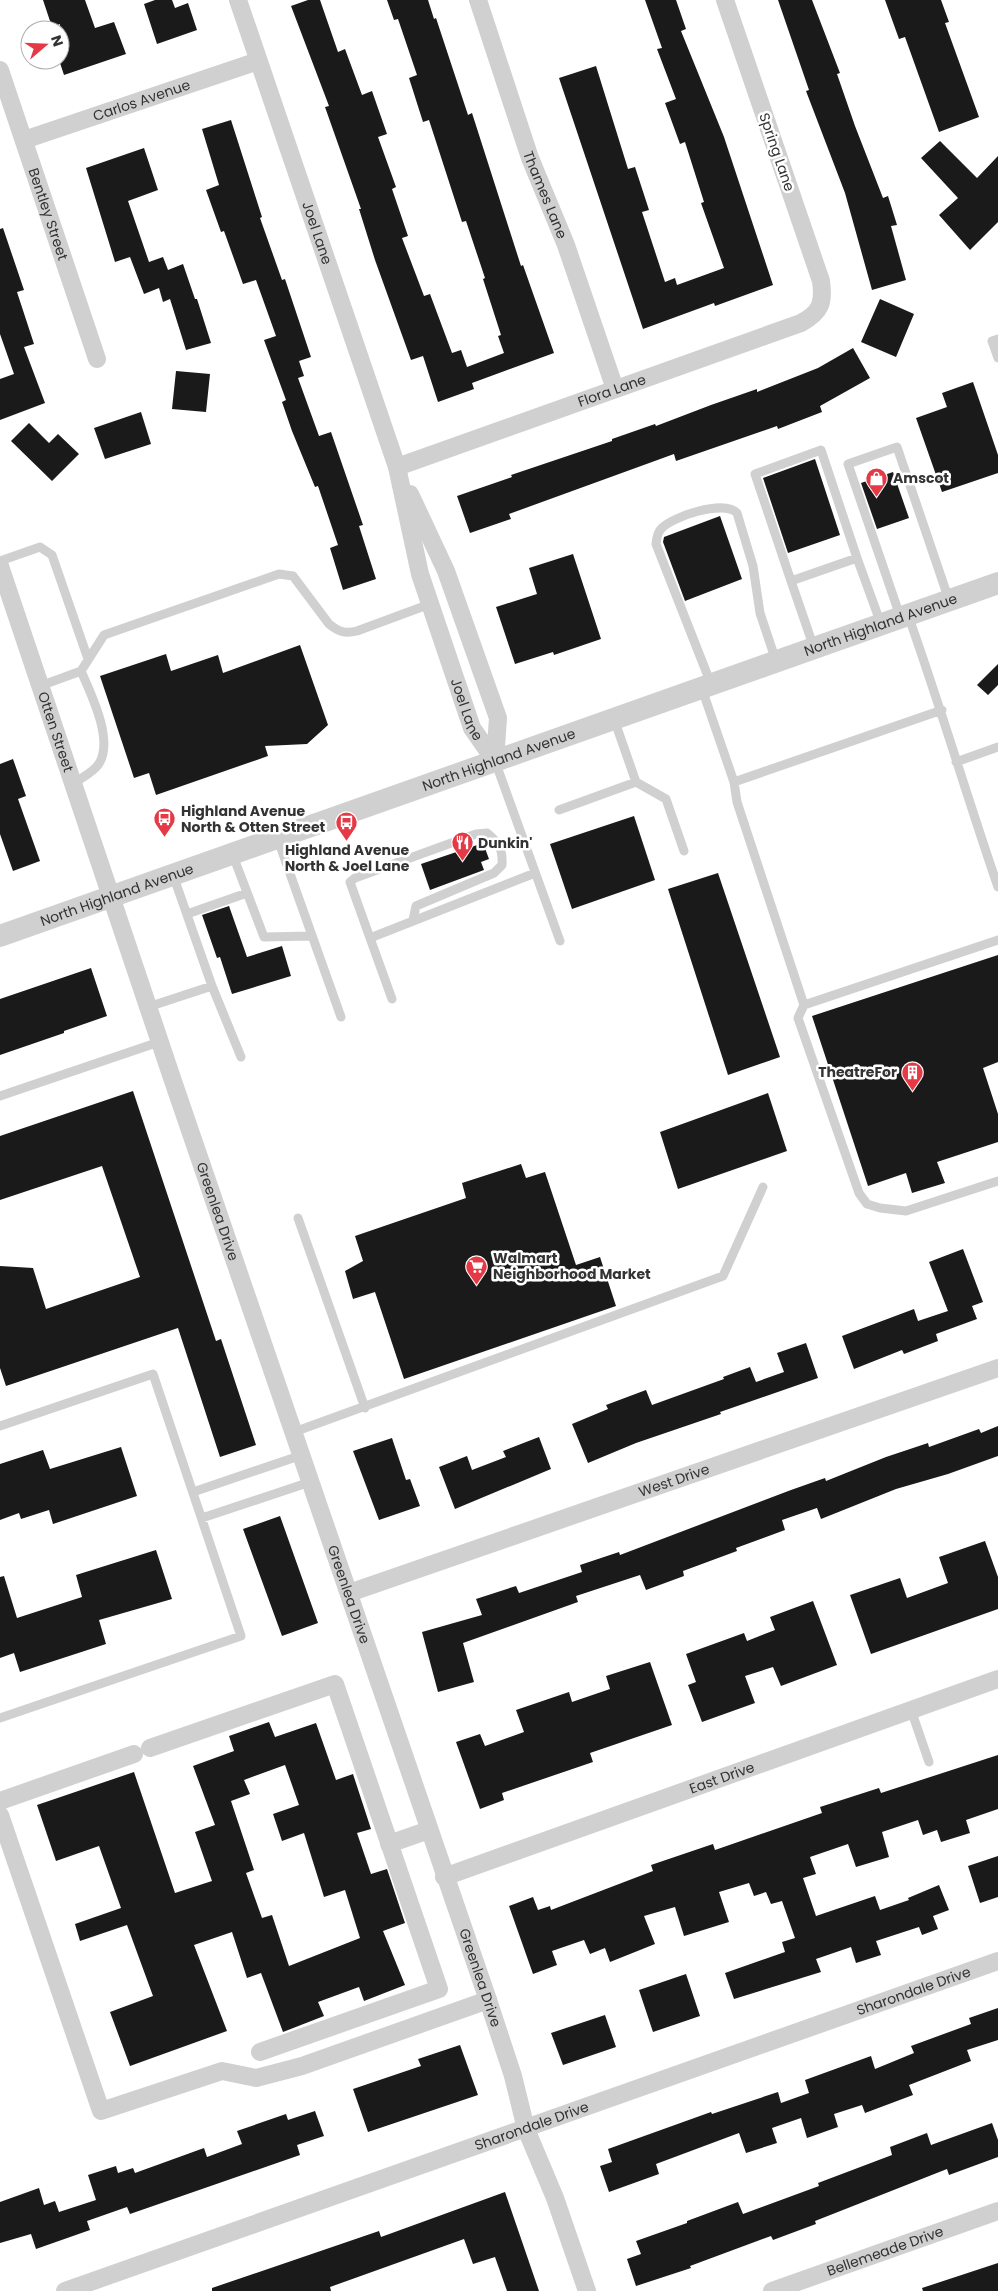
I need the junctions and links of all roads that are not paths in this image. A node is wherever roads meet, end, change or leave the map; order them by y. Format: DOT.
graph roads {
  1 [pos="238,0"];
  2 [pos="478,0"];
  3 [pos="725,0"];
  4 [pos="258,61"];
  5 [pos="0,70"];
  6 [pos="24,140"];
  7 [pos="821,306"];
  8 [pos="998,339"];
  9 [pos="998,358"];
  10 [pos="97,359"];
  11 [pos="614,388"];
  12 [pos="396,467"];
  13 [pos="857,558"];
  14 [pos="0,561"];
  15 [pos="0,566"];
  16 [pos="791,581"];
  17 [pos="998,583"];
  18 [pos="949,600"];
  19 [pos="430,604"];
  20 [pos="897,619"];
  21 [pos="814,648"];
  22 [pos="88,659"];
  23 [pos="776,662"];
  24 [pos="81,671"];
  25 [pos="40,686"];
  26 [pos="707,686"];
  27 [pos="942,710"];
  28 [pos="614,719"];
  29 [pos="998,747"];
  30 [pos="495,761"];
  31 [pos="956,762"];
  32 [pos="636,782"];
  33 [pos="734,782"];
  34 [pos="73,784"];
  35 [pos="559,810"];
  36 [pos="277,837"];
  37 [pos="684,851"];
  38 [pos="232,853"];
  39 [pos="535,873"];
  40 [pos="173,875"];
  41 [pos="998,887"];
  42 [pos="247,893"];
  43 [pos="111,898"];
  44 [pos="187,914"];
  45 [pos="413,920"];
  46 [pos="0,936"];
  47 [pos="312,936"];
  48 [pos="370,938"];
  49 [pos="998,940"];
  50 [pos="560,941"];
  51 [pos="212,986"];
  52 [pos="392,999"];
  53 [pos="804,1005"];
  54 [pos="148,1007"];
  55 [pos="341,1018"];
  56 [pos="159,1042"];
  57 [pos="241,1057"];
  58 [pos="0,1096"];
  59 [pos="998,1181"];
  60 [pos="763,1187"];
  61 [pos="298,1218"];
  62 [pos="998,1368"];
  63 [pos="365,1408"];
  64 [pos="0,1426"];
  65 [pos="294,1432"];
  66 [pos="302,1455"];
  67 [pos="310,1482"];
  68 [pos="193,1492"];
  69 [pos="202,1518"];
  70 [pos="349,1593"];
  71 [pos="998,1679"];
  72 [pos="911,1710"];
  73 [pos="0,1718"];
  74 [pos="929,1762"];
  75 [pos="0,1801"];
  76 [pos="0,1815"];
  77 [pos="429,1830"];
  78 [pos="389,1844"];
  79 [pos="444,1877"];
  80 [pos="998,1961"];
  81 [pos="488,2000"];
  82 [pos="260,2052"];
  83 [pos="526,2128"];
  84 [pos="998,2211"];
  85 [pos="65,2291"];
  86 [pos="587,2291"];
  87 [pos="772,2291"];
  1 -- 4 [label="street, Joel Lane"];
  2 -- 11 [label="street, Thames Lane"];
  3 -- 7 [label="street, Spring Lane"];
  4 -- 6 [label="street, Carlos Avenue"];
  4 -- 12 [label="street, Joel Lane"];
  5 -- 6 [label="street, Bentley Street"];
  6 -- 10 [label="street, Bentley Street"];
  7 -- 11 [label="street, Flora Lane"];
  8 -- 9 [label="lane"];
  11 -- 12 [label="street, Flora Lane"];
  12 -- 19 [label="street, Joel Lane"];
  12 -- 30 [label="street, Joel Lane"];
  13 -- 16 [label="lane"];
  13 -- 16 [label="lane"];
  13 -- 20 [label="lane"];
  14 -- 22 [label="lane"];
  15 -- 25 [label="street, Otten Street"];
  16 -- 21 [label="lane"];
  17 -- 18 [label="street, North Highland Avenue"];
  18 -- 20 [label="street, North Highland Avenue"];
  18 -- 20 [label="lane"];
  19 -- 22 [label="lane"];
  19 -- 30 [label="street, Joel Lane"];
  20 -- 21 [label="street, North Highland Avenue"];
  20 -- 27 [label="lane"];
  21 -- 23 [label="street, North Highland Avenue"];
  22 -- 24 [label="lane"];
  23 -- 26 [label="street, North Highland Avenue"];
  23 -- 26 [label="lane"];
  24 -- 25 [label="lane"];
  24 -- 34 [label="lane"];
  25 -- 34 [label="street, Otten Street"];
  26 -- 28 [label="street, North Highland Avenue"];
  26 -- 33 [label="lane"];
  27 -- 31 [label="lane"];
  27 -- 33 [label="lane"];
  28 -- 30 [label="street, North Highland Avenue"];
  28 -- 32 [label="lane"];
  29 -- 31 [label="lane"];
  30 -- 36 [label="street, North Highland Avenue"];
  30 -- 39 [label="lane"];
  31 -- 41 [label="lane"];
  32 -- 35 [label="lane"];
  32 -- 37 [label="lane"];
  33 -- 53 [label="lane"];
  34 -- 43 [label="street, Otten Street"];
  36 -- 38 [label="street, North Highland Avenue"];
  36 -- 47 [label="lane"];
  38 -- 40 [label="street, North Highland Avenue"];
  38 -- 42 [label="lane"];
  39 -- 45 [label="lane"];
  39 -- 50 [label="lane"];
  40 -- 43 [label="street, North Highland Avenue"];
  40 -- 44 [label="lane"];
  42 -- 44 [label="lane"];
  42 -- 47 [label="lane"];
  43 -- 46 [label="street, North Highland Avenue"];
  43 -- 54 [label="street, Greenlea Drive"];
  44 -- 51 [label="lane"];
  45 -- 48 [label="lane"];
  45 -- 48 [label="lane"];
  47 -- 55 [label="lane"];
  48 -- 52 [label="lane"];
  49 -- 53 [label="lane"];
  51 -- 54 [label="lane"];
  51 -- 57 [label="lane"];
  53 -- 59 [label="lane"];
  54 -- 56 [label="street, Greenlea Drive"];
  56 -- 58 [label="lane"];
  56 -- 65 [label="street, Greenlea Drive"];
  60 -- 63 [label="lane"];
  61 -- 63 [label="lane"];
  62 -- 70 [label="street, West Drive"];
  63 -- 65 [label="lane"];
  64 -- 68 [label="lane"];
  65 -- 66 [label="street, Greenlea Drive"];
  66 -- 67 [label="street, Greenlea Drive"];
  66 -- 68 [label="lane"];
  67 -- 69 [label="lane"];
  67 -- 70 [label="street, Greenlea Drive"];
  68 -- 69 [label="lane"];
  69 -- 73 [label="lane"];
  70 -- 77 [label="street, Greenlea Drive"];
  71 -- 72 [label="street, East Drive"];
  72 -- 74 [label="lane"];
  72 -- 79 [label="street, East Drive"];
  75 -- 78 [label="street"];
  76 -- 81 [label="street"];
  77 -- 78 [label="street"];
  77 -- 79 [label="street, Greenlea Drive"];
  78 -- 82 [label="street"];
  79 -- 81 [label="street, Greenlea Drive"];
  80 -- 83 [label="street, Sharondale Drive"];
  81 -- 83 [label="street, Greenlea Drive"];
  83 -- 85 [label="street, Sharondale Drive"];
  83 -- 86 [label="street, Greenlea Drive"];
  84 -- 87 [label="street, Bellemeade Drive"];
}
